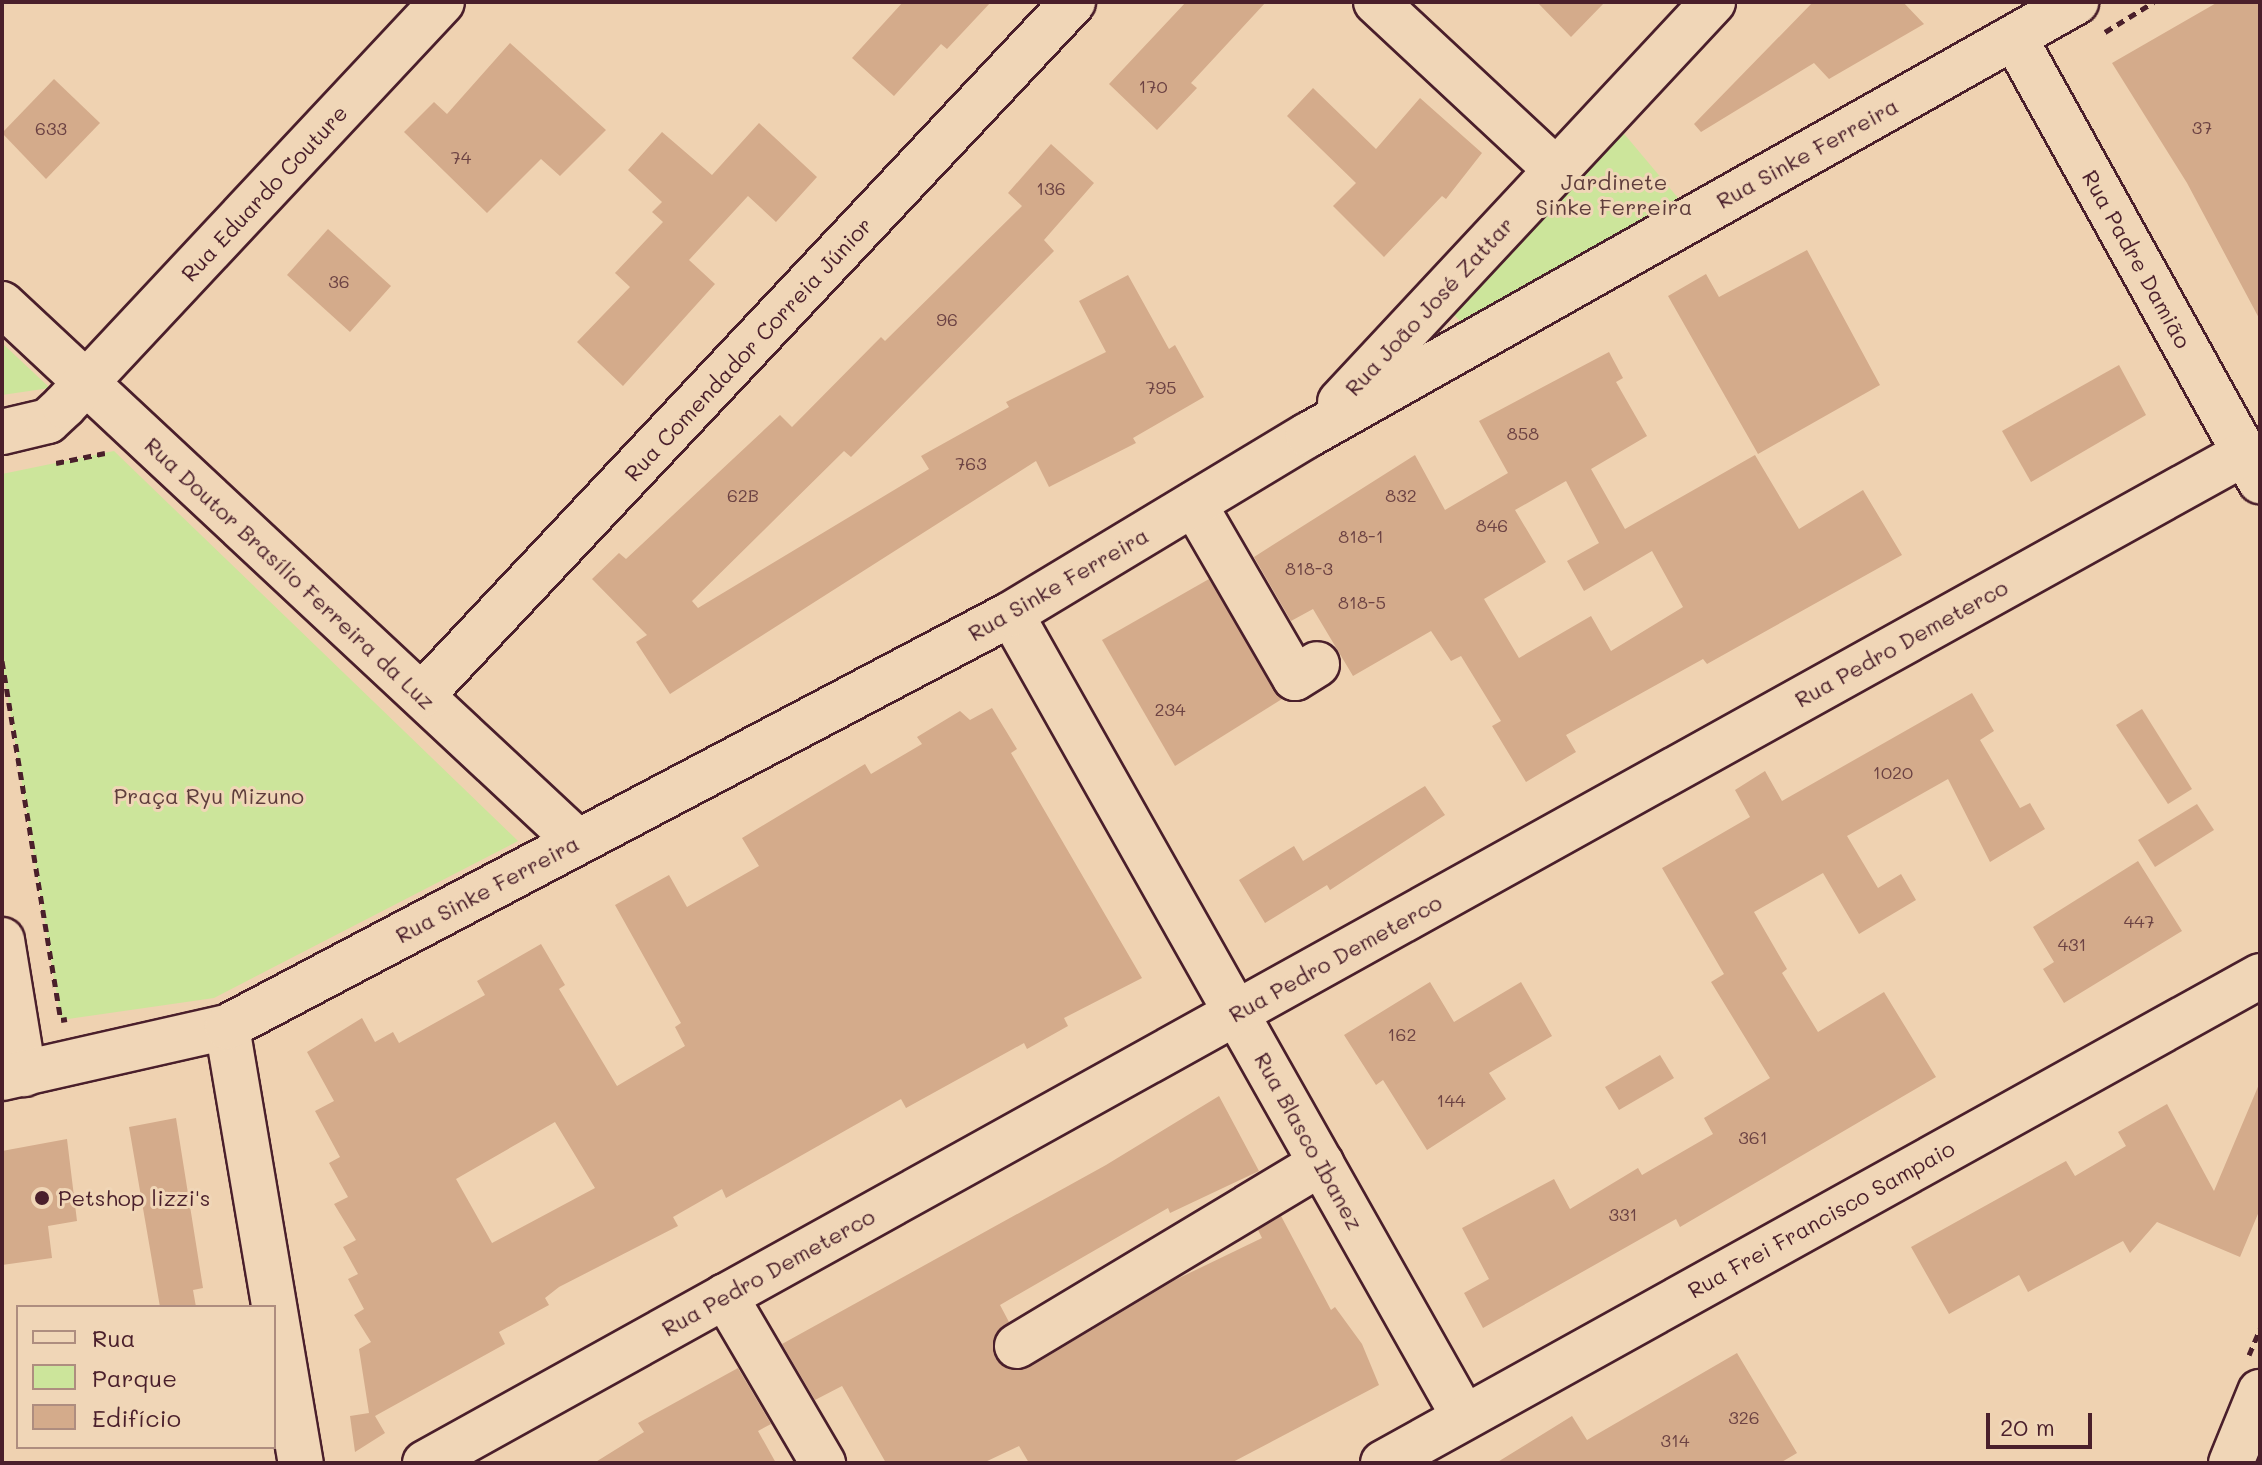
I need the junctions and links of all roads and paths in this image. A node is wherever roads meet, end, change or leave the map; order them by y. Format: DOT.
graph roads {
  1 [pos="442,2"];
  2 [pos="1073,2"];
  3 [pos="1376,2"];
  4 [pos="1713,2"];
  5 [pos="2076,2"];
  6 [pos="2014,37"];
  7 [pos="1556,170"];
  8 [pos="2,304"];
  9 [pos="87,383"];
  10 [pos="2,432"];
  11 [pos="1308,435"];
  12 [pos="2252,467"];
  13 [pos="1194,504"];
  14 [pos="1011,614"];
  15 [pos="2,661"];
  16 [pos="1317,664"];
  17 [pos="422,695"];
  18 [pos="577,841"];
  19 [pos="2,940"];
  20 [pos="2260,976"];
  21 [pos="1237,1013"];
  22 [pos="76,1018"];
  23 [pos="227,1027"];
  24 [pos="13,1076"];
  25 [pos="1321,1163"];
  26 [pos="725,1296"];
  27 [pos="274,1305"];
  28 [pos="276,1316"];
  29 [pos="1017,1346"];
  30 [pos="2260,1392"];
  31 [pos="1447,1438"];
  32 [pos="301,1463"];
  33 [pos="425,1463"];
  34 [pos="823,1463"];
  35 [pos="1383,1463"];
  36 [pos="2231,1463"];
  1 -- 9 [label="street, Rua Eduardo Couture"];
  2 -- 17 [label="street, Rua Comendador Correia Júnior"];
  3 -- 7 [label="street"];
  4 -- 7 [label="street, Rua João José Zattar"];
  5 -- 6 [label="street, Rua Sinke Ferreira"];
  6 -- 11 [label="street, Rua Sinke Ferreira"];
  6 -- 12 [label="street, Rua Padre Damião"];
  7 -- 11 [label="street, Rua João José Zattar"];
  8 -- 9 [label="street, Rua Doutor Brasílio Ferreira da Luz"];
  9 -- 10 [label="street, Rua Eduardo Couture"];
  9 -- 17 [label="street, Rua Doutor Brasílio Ferreira da Luz"];
  11 -- 13 [label="street, Rua Sinke Ferreira"];
  12 -- 21 [label="street, Rua Pedro Demeterco"];
  13 -- 14 [label="street, Rua Sinke Ferreira"];
  13 -- 16 [label="street"];
  14 -- 18 [label="street, Rua Sinke Ferreira"];
  14 -- 21 [label="street, Rua Blasco Ibanez"];
  15 -- 22 [label="path"];
  17 -- 18 [label="street, Rua Doutor Brasílio Ferreira da Luz"];
  18 -- 23 [label="street, Rua Sinke Ferreira"];
  19 -- 24 [label="street"];
  20 -- 31 [label="street, Rua Frei Francisco Sampaio"];
  21 -- 25 [label="street, Rua Blasco Ibanez"];
  21 -- 26 [label="street, Rua Pedro Demeterco"];
  23 -- 24 [label="street, Rua Sinke Ferreira"];
  23 -- 27 [label="street"];
  25 -- 29 [label="street"];
  25 -- 31 [label="street, Rua Blasco Ibanez"];
  26 -- 33 [label="street, Rua Pedro Demeterco"];
  26 -- 34 [label="street"];
  28 -- 32 [label="street"];
  30 -- 36 [label="street"];
  31 -- 35 [label="street, Rua Frei Francisco Sampaio"];
}
